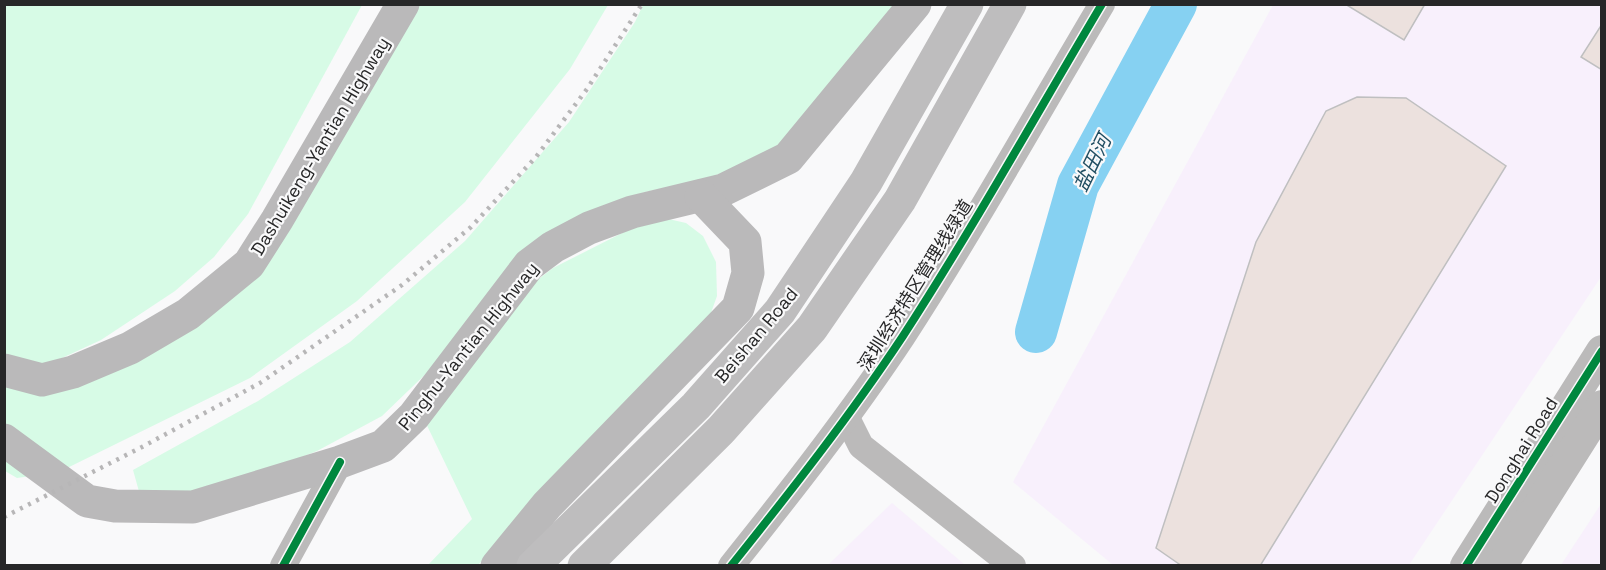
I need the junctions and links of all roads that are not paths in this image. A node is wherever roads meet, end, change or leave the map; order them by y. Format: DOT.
graph roads {
  1 [pos="403,4"];
  2 [pos="915,4"];
  3 [pos="967,4"];
  4 [pos="1010,4"];
  5 [pos="1102,4"];
  6 [pos="701,196"];
  7 [pos="1602,351"];
  8 [pos="4,370"];
  9 [pos="1602,406"];
  10 [pos="847,418"];
  11 [pos="4,440"];
  12 [pos="340,462"];
  13 [pos="283,566"];
  14 [pos="497,566"];
  15 [pos="533,566"];
  16 [pos="584,566"];
  17 [pos="731,566"];
  18 [pos="1012,566"];
  19 [pos="1466,566"];
  20 [pos="1501,566"];
  1 -- 8 [label="main road, Dashuikeng-Yantian Highway"];
  2 -- 6 [label="main road, Pinghu-Yantian Highway"];
  3 -- 15 [label="main road, Beishan Road"];
  4 -- 16 [label="main road, Beishan Road"];
  5 -- 10 [label="street, 深圳经济特区管理线绿道"];
  6 -- 12 [label="main road, Pinghu-Yantian Highway"];
  6 -- 14 [label="main road"];
  7 -- 19 [label="street, Donghai Road"];
  9 -- 20 [label="street"];
  10 -- 17 [label="street, 深圳经济特区管理线绿道"];
  10 -- 18 [label="street"];
  11 -- 12 [label="main road, Pinghu-Yantian Highway"];
  12 -- 13 [label="street"];
}
